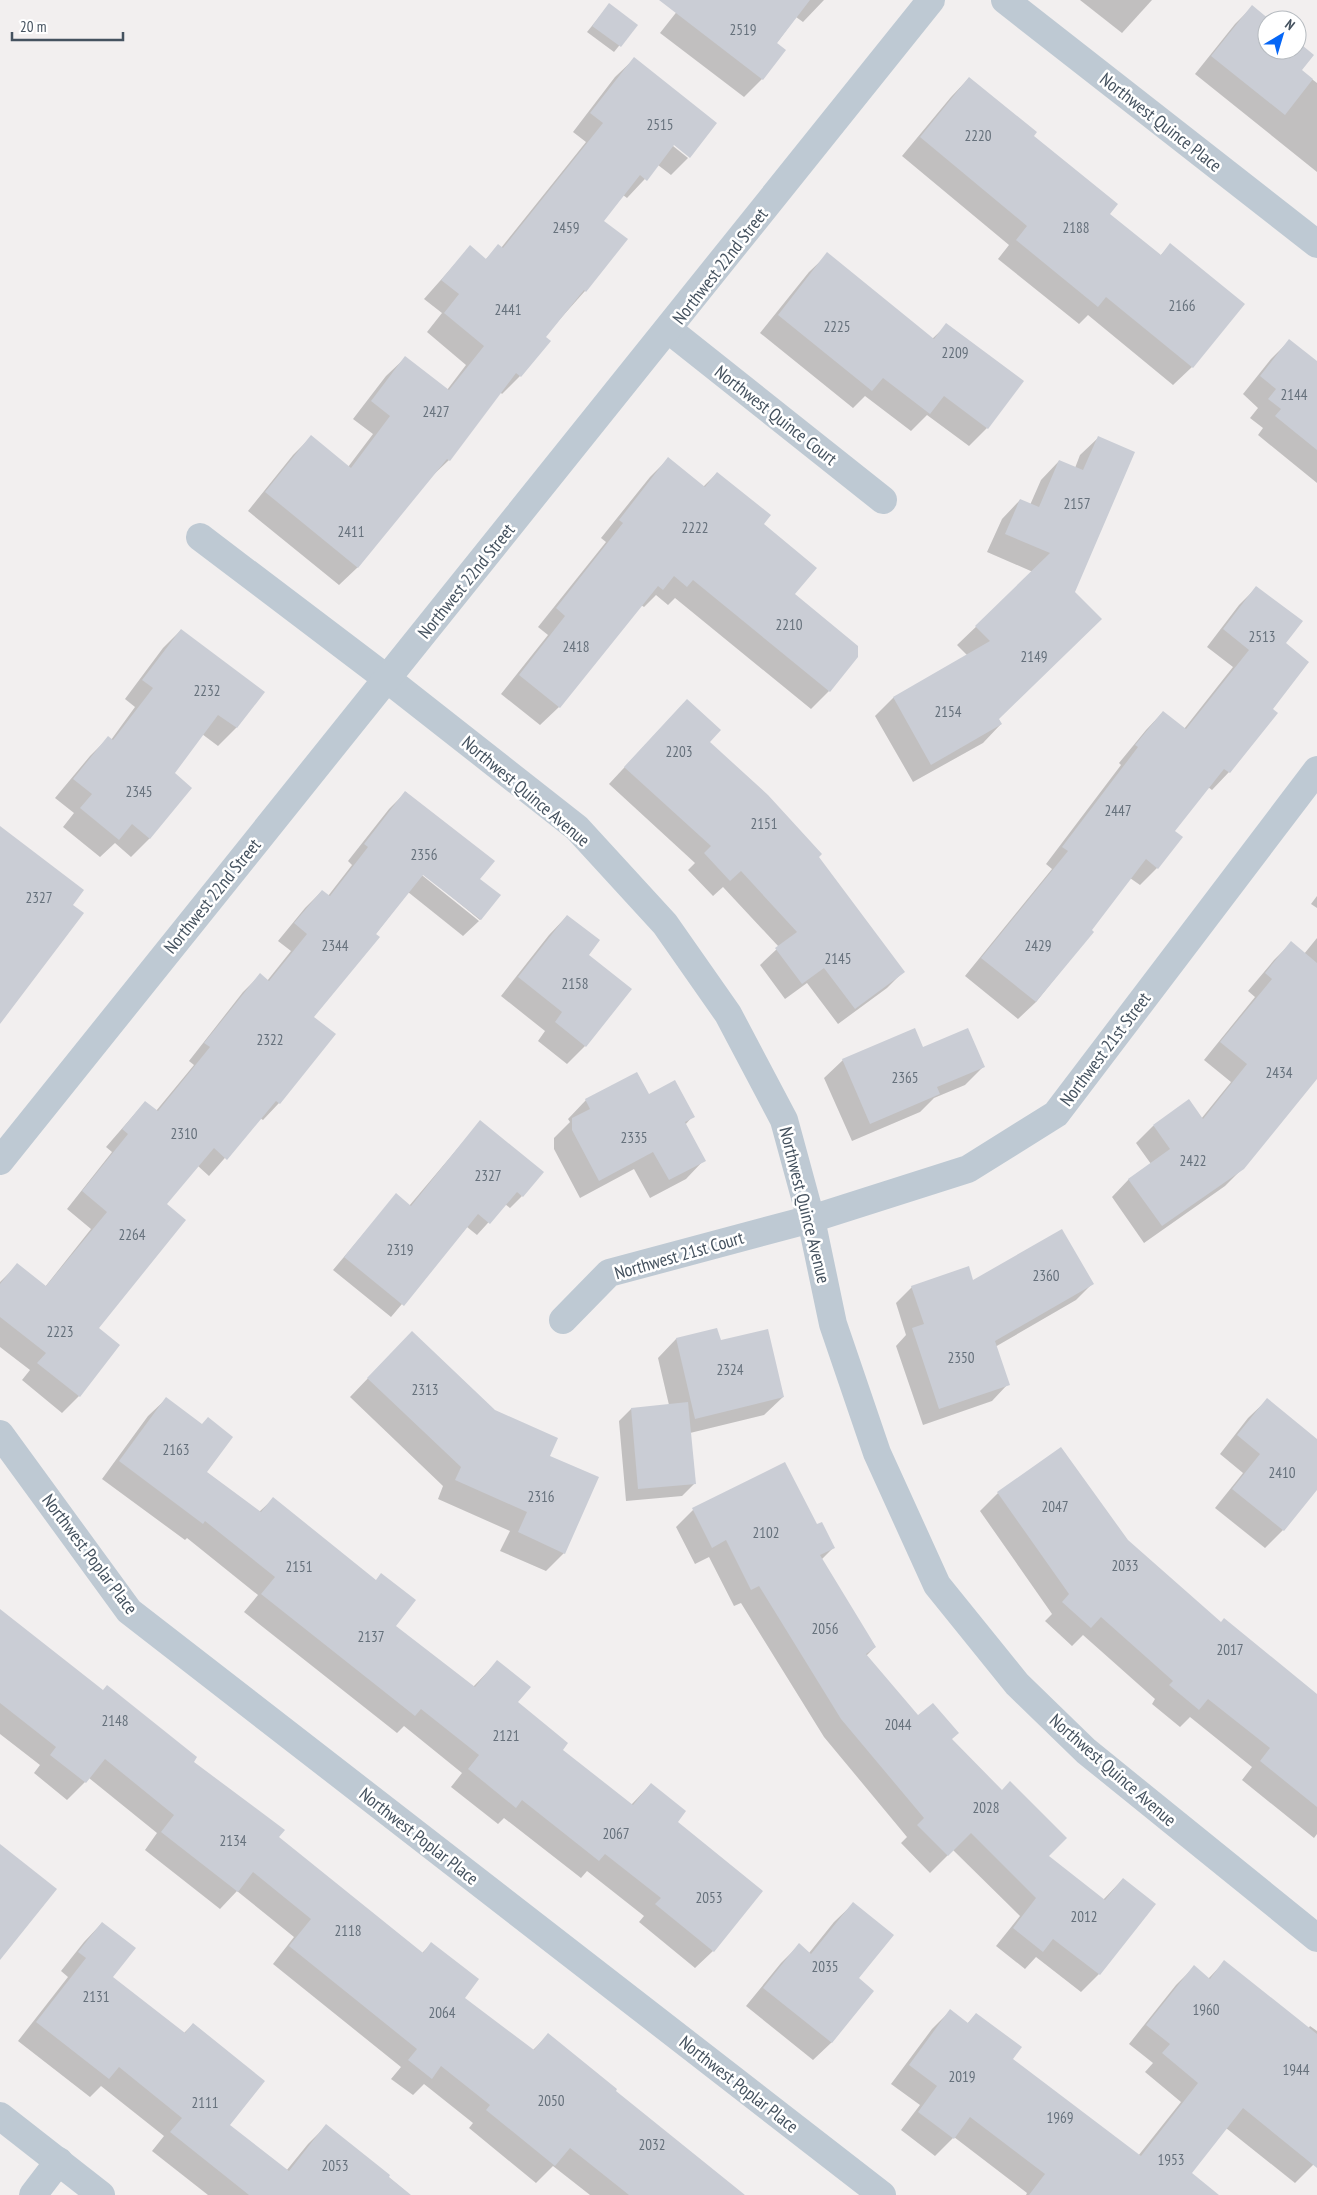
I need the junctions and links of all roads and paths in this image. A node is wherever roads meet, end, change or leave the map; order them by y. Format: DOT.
graph roads {
  1 [pos="931,0"];
  2 [pos="1005,0"];
  3 [pos="1317,244"];
  4 [pos="669,330"];
  5 [pos="882,500"];
  6 [pos="200,537"];
  7 [pos="386,678"];
  8 [pos="1317,770"];
  9 [pos="0,1161"];
  10 [pos="811,1219"];
  11 [pos="563,1320"];
  12 [pos="0,1434"];
  13 [pos="1317,1938"];
  14 [pos="0,2116"];
  15 [pos="59,2162"];
  16 [pos="33,2195"];
  17 [pos="102,2195"];
  18 [pos="882,2195"];
  1 -- 4 [label="street, Northwest 22nd Street"];
  2 -- 3 [label="street, Northwest Quince Place"];
  4 -- 5 [label="street, Northwest Quince Court"];
  4 -- 7 [label="street, Northwest 22nd Street"];
  6 -- 7 [label="street, Northwest Quince Avenue"];
  7 -- 9 [label="street, Northwest 22nd Street"];
  7 -- 10 [label="street, Northwest Quince Avenue"];
  8 -- 10 [label="street, Northwest 21st Street"];
  10 -- 11 [label="street, Northwest 21st Court"];
  10 -- 13 [label="street, Northwest Quince Avenue"];
  12 -- 18 [label="street, Northwest Poplar Place"];
  14 -- 15 [label="street"];
  15 -- 16 [label="street"];
  15 -- 17 [label="street"];
}
